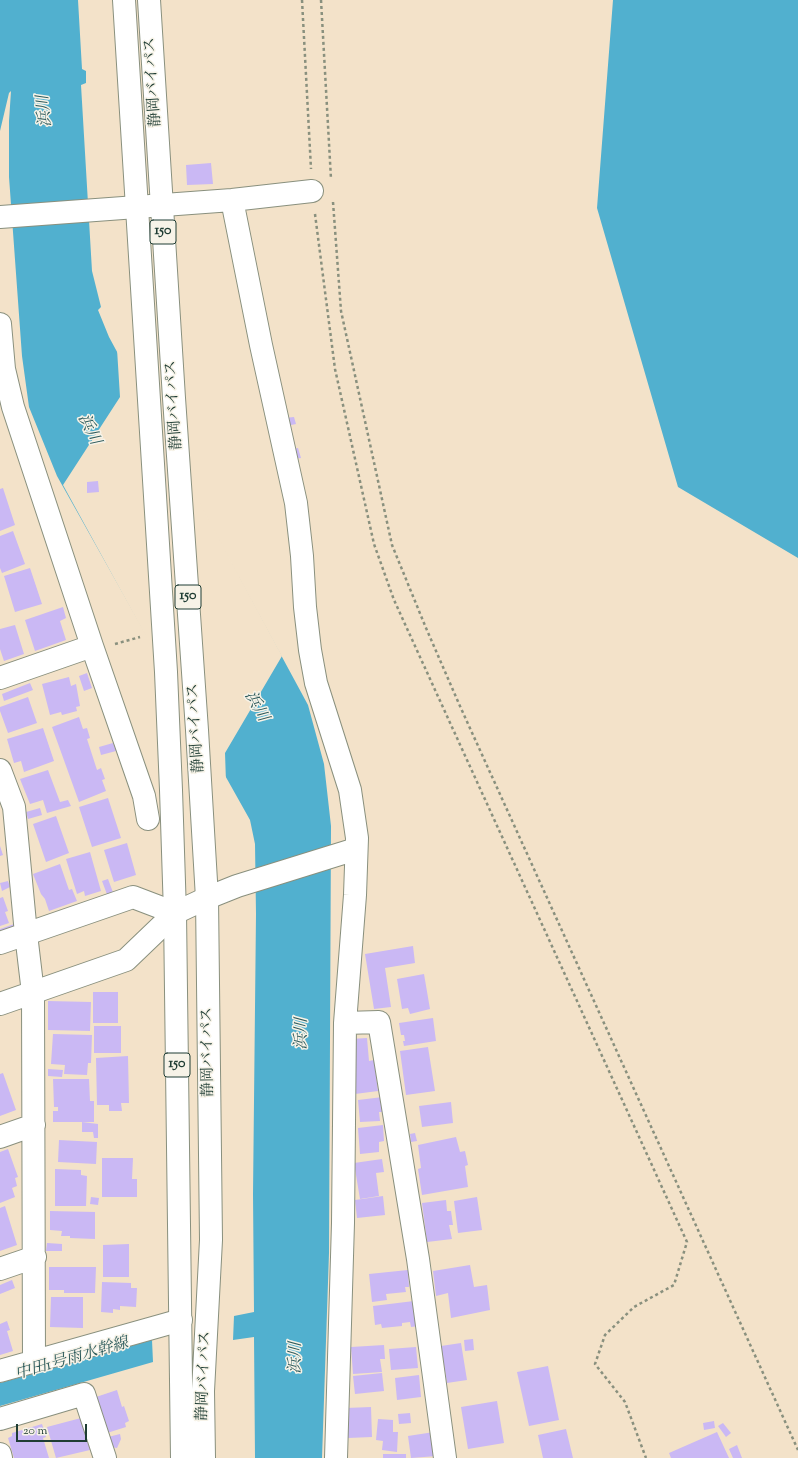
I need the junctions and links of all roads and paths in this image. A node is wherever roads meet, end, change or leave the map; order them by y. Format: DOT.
graph roads {
  1 [pos="124,0"];
  2 [pos="149,0"];
  3 [pos="302,0"];
  4 [pos="321,0"];
  5 [pos="322,188"];
  6 [pos="232,200"];
  7 [pos="332,200"];
  8 [pos="161,206"];
  9 [pos="138,207"];
  10 [pos="0,217"];
  11 [pos="0,324"];
  12 [pos="92,646"];
  13 [pos="0,678"];
  14 [pos="0,770"];
  15 [pos="7,810"];
  16 [pos="148,819"];
  17 [pos="349,852"];
  18 [pos="207,898"];
  19 [pos="175,913"];
  20 [pos="26,934"];
  21 [pos="0,943"];
  22 [pos="34,993"];
  23 [pos="0,1004"];
  24 [pos="345,1022"];
  25 [pos="34,1125"];
  26 [pos="0,1137"];
  27 [pos="35,1257"];
  28 [pos="0,1269"];
  29 [pos="180,1320"];
  30 [pos="34,1362"];
  31 [pos="0,1371"];
  32 [pos="0,1419"];
  33 [pos="798,1450"];
  34 [pos="0,1454"];
  35 [pos="1,1458"];
  36 [pos="104,1458"];
  37 [pos="182,1458"];
  38 [pos="204,1458"];
  39 [pos="336,1458"];
  40 [pos="445,1458"];
  41 [pos="646,1458"];
  1 -- 9 [label="main road, 静岡バイパス / 150"];
  2 -- 8 [label="main road, 静岡バイパス / 150"];
  3 -- 5 [label="path"];
  4 -- 5 [label="path"];
  5 -- 6 [label="main road"];
  5 -- 41 [label="path"];
  6 -- 8 [label="main road"];
  6 -- 17 [label="main road"];
  7 -- 33 [label="path"];
  8 -- 9 [label="main road"];
  8 -- 18 [label="main road, 静岡バイパス / 150"];
  9 -- 10 [label="main road"];
  9 -- 19 [label="main road, 静岡バイパス / 150"];
  11 -- 12 [label="main road"];
  12 -- 13 [label="main road"];
  12 -- 16 [label="main road"];
  14 -- 15 [label="main road"];
  15 -- 20 [label="main road"];
  17 -- 18 [label="main road"];
  17 -- 24 [label="main road"];
  18 -- 19 [label="main road"];
  18 -- 38 [label="main road, 静岡バイパス / 150"];
  19 -- 20 [label="main road"];
  19 -- 22 [label="main road"];
  19 -- 29 [label="main road, 静岡バイパス / 150"];
  20 -- 21 [label="main road"];
  20 -- 22 [label="main road"];
  22 -- 23 [label="main road"];
  22 -- 25 [label="main road"];
  24 -- 39 [label="main road"];
  24 -- 40 [label="main road"];
  25 -- 26 [label="main road"];
  25 -- 27 [label="main road"];
  27 -- 28 [label="main road"];
  27 -- 30 [label="main road"];
  29 -- 30 [label="main road"];
  29 -- 37 [label="main road, 静岡バイパス / 150"];
  30 -- 31 [label="main road"];
  32 -- 36 [label="main road"];
  34 -- 35 [label="main road"];
}
